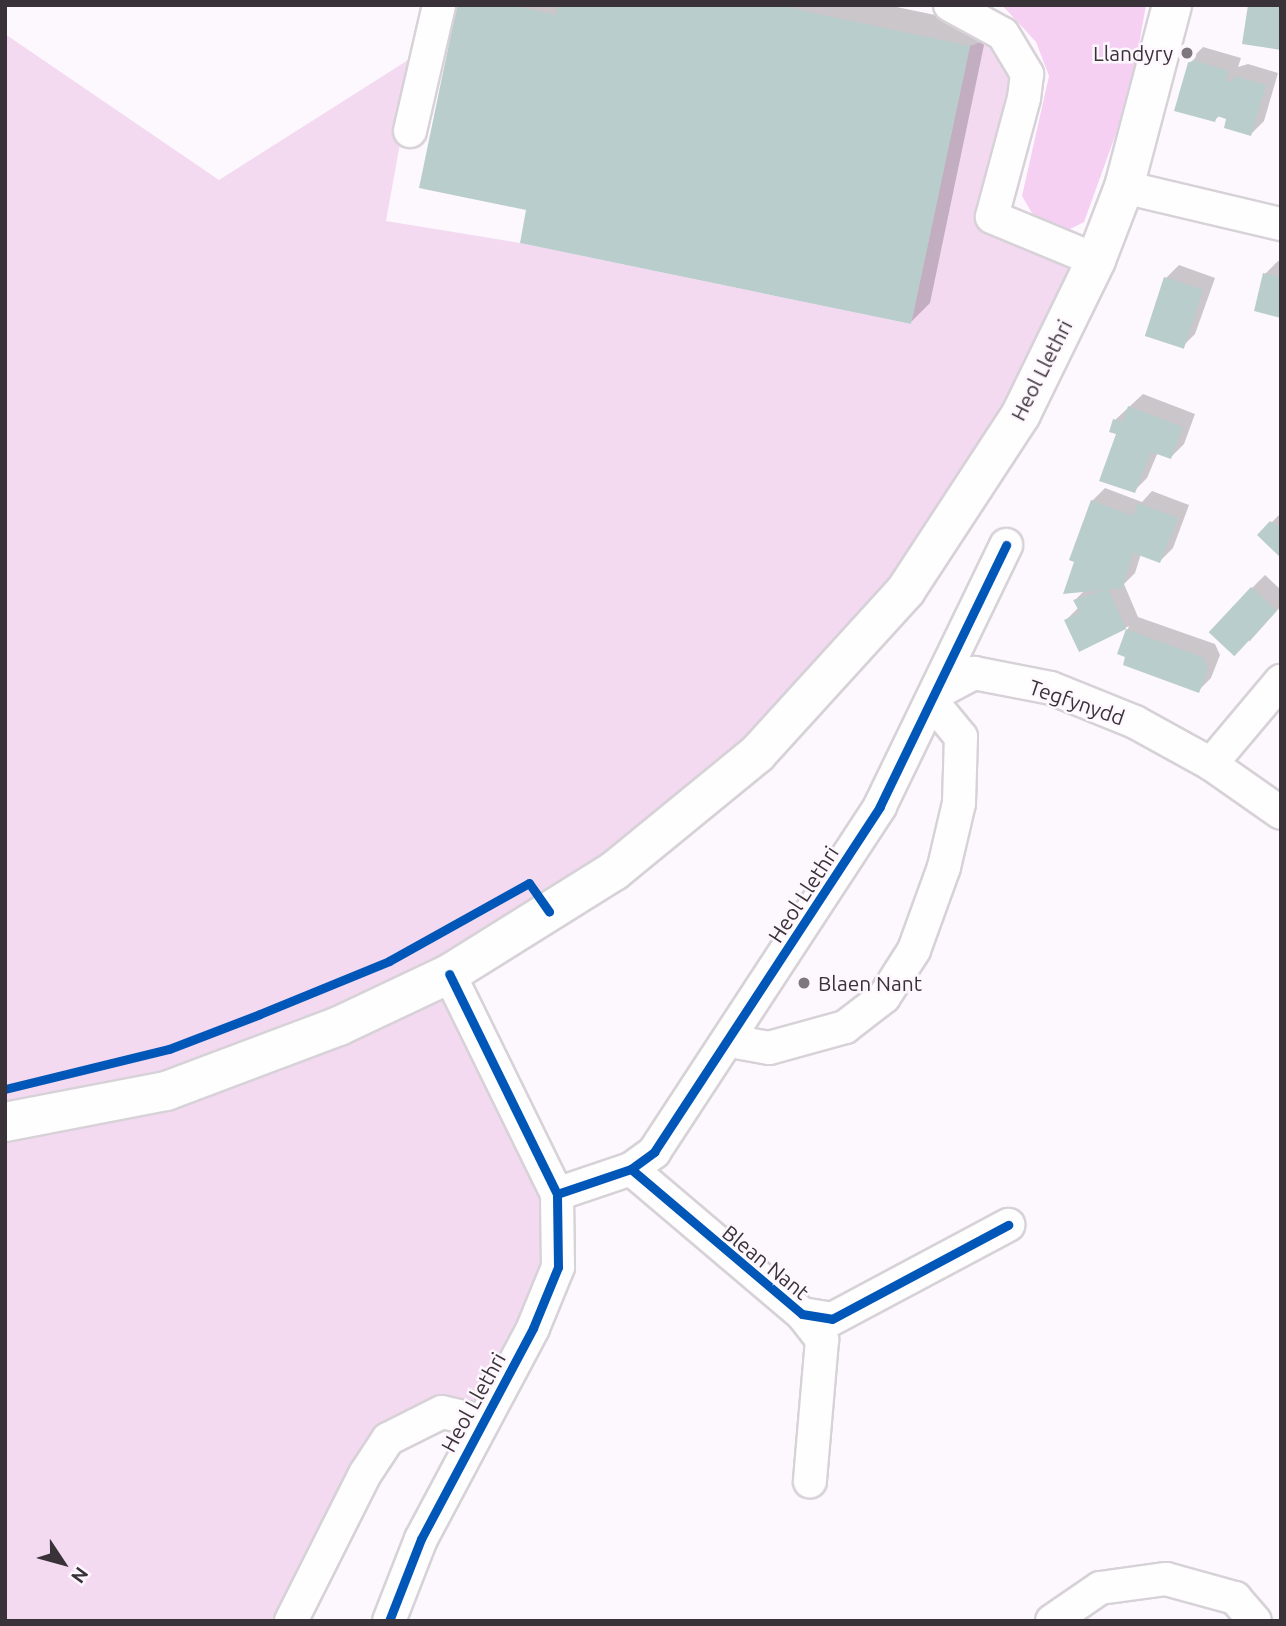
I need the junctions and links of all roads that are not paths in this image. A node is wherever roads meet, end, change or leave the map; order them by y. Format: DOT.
graph roads {
  1 [pos="439,5"];
  2 [pos="950,5"];
  3 [pos="1172,5"];
  4 [pos="410,131"];
  5 [pos="1124,187"];
  6 [pos="1281,224"];
  7 [pos="1096,260"];
  8 [pos="1006,545"];
  9 [pos="1281,681"];
  10 [pos="936,698"];
  11 [pos="1211,764"];
  12 [pos="1281,813"];
  13 [pos="449,974"];
  14 [pos="730,1041"];
  15 [pos="5,1122"];
  16 [pos="631,1169"];
  17 [pos="556,1194"];
  18 [pos="1007,1225"];
  19 [pos="802,1314"];
  20 [pos="481,1421"];
  21 [pos="810,1481"];
  22 [pos="291,1621"];
  23 [pos="389,1621"];
  24 [pos="1052,1621"];
  25 [pos="1255,1621"];
  1 -- 4 [label="street"];
  2 -- 7 [label="street"];
  3 -- 5 [label="main road, Heol Llethri"];
  5 -- 6 [label="street"];
  5 -- 7 [label="main road, Heol Llethri"];
  7 -- 13 [label="main road, Heol Llethri"];
  8 -- 10 [label="street, Heol Llethri"];
  9 -- 11 [label="street"];
  10 -- 11 [label="street, Tegfynydd"];
  10 -- 14 [label="street, Heol Llethri"];
  10 -- 14 [label="street"];
  11 -- 12 [label="street, Tegfynydd"];
  13 -- 15 [label="main road"];
  13 -- 17 [label="street, Heol Llethri"];
  14 -- 16 [label="street, Heol Llethri"];
  16 -- 17 [label="street, Heol Llethri"];
  16 -- 19 [label="street, Blean Nant"];
  17 -- 20 [label="street, Heol Llethri"];
  18 -- 19 [label="street, Blean Nant"];
  19 -- 21 [label="street, Blean Nant"];
  20 -- 22 [label="street"];
  20 -- 23 [label="street, Heol Llethri"];
  24 -- 25 [label="street"];
}
